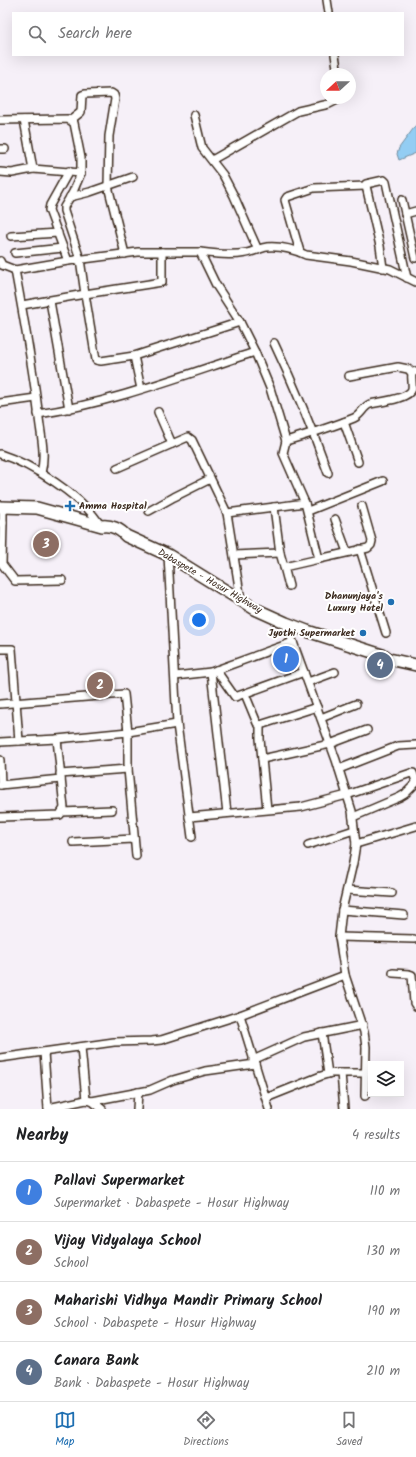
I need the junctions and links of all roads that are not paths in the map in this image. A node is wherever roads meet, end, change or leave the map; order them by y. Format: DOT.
graph roads {
  1 [pos="327,0"];
  2 [pos="329,12"];
  3 [pos="335,56"];
  4 [pos="337,68"];
  5 [pos="329,104"];
  6 [pos="194,115"];
  7 [pos="0,120"];
  8 [pos="24,120"];
  9 [pos="71,120"];
  10 [pos="212,160"];
  11 [pos="33,169"];
  12 [pos="69,171"];
  13 [pos="0,172"];
  14 [pos="81,173"];
  15 [pos="133,177"];
  16 [pos="108,186"];
  17 [pos="366,186"];
  18 [pos="70,197"];
  19 [pos="402,200"];
  20 [pos="416,211"];
  21 [pos="405,214"];
  22 [pos="58,233"];
  23 [pos="11,236"];
  24 [pos="413,236"];
  25 [pos="63,248"];
  26 [pos="258,250"];
  27 [pos="162,252"];
  28 [pos="200,252"];
  29 [pos="300,252"];
  30 [pos="15,253"];
  31 [pos="125,254"];
  32 [pos="80,259"];
  33 [pos="416,259"];
  34 [pos="0,261"];
  35 [pos="68,261"];
  36 [pos="383,268"];
  37 [pos="15,270"];
  38 [pos="408,278"];
  39 [pos="416,282"];
  40 [pos="85,294"];
  41 [pos="50,301"];
  42 [pos="22,305"];
  43 [pos="240,322"];
  44 [pos="274,342"];
  45 [pos="255,352"];
  46 [pos="134,356"];
  47 [pos="414,372"];
  48 [pos="349,376"];
  49 [pos="141,389"];
  50 [pos="36,398"];
  51 [pos="0,403"];
  52 [pos="69,410"];
  53 [pos="158,412"];
  54 [pos="38,414"];
  55 [pos="344,422"];
  56 [pos="314,433"];
  57 [pos="286,441"];
  58 [pos="172,444"];
  59 [pos="0,454"];
  60 [pos="358,462"];
  61 [pos="117,468"];
  62 [pos="41,472"];
  63 [pos="328,473"];
  64 [pos="210,479"];
  65 [pos="383,481"];
  66 [pos="305,503"];
  67 [pos="362,506"];
  68 [pos="2,507"];
  69 [pos="274,508"];
  70 [pos="149,511"];
  71 [pos="308,511"];
  72 [pos="227,513"];
  73 [pos="336,519"];
  74 [pos="1,523"];
  75 [pos="101,526"];
  76 [pos="360,550"];
  77 [pos="347,552"];
  78 [pos="280,553"];
  79 [pos="168,555"];
  80 [pos="234,555"];
  81 [pos="319,558"];
  82 [pos="284,567"];
  83 [pos="62,580"];
  84 [pos="289,586"];
  85 [pos="242,600"];
  86 [pos="286,623"];
  87 [pos="386,633"];
  88 [pos="293,642"];
  89 [pos="0,649"];
  90 [pos="385,656"];
  91 [pos="416,660"];
  92 [pos="416,665"];
  93 [pos="214,671"];
  94 [pos="304,672"];
  95 [pos="335,672"];
  96 [pos="175,676"];
  97 [pos="308,682"];
  98 [pos="245,694"];
  99 [pos="17,703"];
  100 [pos="0,704"];
  101 [pos="356,704"];
  102 [pos="317,707"];
  103 [pos="321,718"];
  104 [pos="177,724"];
  105 [pos="260,725"];
  106 [pos="367,730"];
  107 [pos="128,732"];
  108 [pos="57,739"];
  109 [pos="19,741"];
  110 [pos="0,742"];
  111 [pos="330,744"];
  112 [pos="416,745"];
  113 [pos="262,759"];
  114 [pos="0,760"];
  115 [pos="128,769"];
  116 [pos="339,769"];
  117 [pos="60,776"];
  118 [pos="416,782"];
  119 [pos="1,785"];
  120 [pos="347,794"];
  121 [pos="267,809"];
  122 [pos="112,810"];
  123 [pos="62,812"];
  124 [pos="227,813"];
  125 [pos="0,817"];
  126 [pos="189,817"];
  127 [pos="353,817"];
  128 [pos="416,826"];
  129 [pos="354,830"];
  130 [pos="192,837"];
  131 [pos="134,839"];
  132 [pos="73,842"];
  133 [pos="356,844"];
  134 [pos="308,845"];
  135 [pos="136,856"];
  136 [pos="347,890"];
  137 [pos="392,894"];
  138 [pos="342,910"];
  139 [pos="404,916"];
  140 [pos="339,937"];
  141 [pos="414,939"];
  142 [pos="393,973"];
  143 [pos="345,975"];
  144 [pos="416,1006"];
  145 [pos="240,1015"];
  146 [pos="362,1025"];
  147 [pos="322,1033"];
  148 [pos="81,1047"];
  149 [pos="44,1052"];
  150 [pos="0,1058"];
  151 [pos="254,1062"];
  152 [pos="341,1073"];
  153 [pos="365,1073"];
  154 [pos="328,1074"];
  155 [pos="138,1092"];
  156 [pos="365,1096"];
  157 [pos="266,1098"];
  158 [pos="89,1100"];
  159 [pos="48,1108"];
  160 [pos="102,1109"];
  161 [pos="137,1109"];
  162 [pos="269,1109"];
  163 [pos="344,1109"];
  1 -- 2 [label="street"];
  3 -- 4 [label="street"];
  5 -- 10 [label="street"];
  6 -- 10 [label="street"];
  7 -- 8 [label="street"];
  8 -- 9 [label="street"];
  8 -- 11 [label="street"];
  9 -- 14 [label="street"];
  9 -- 16 [label="street"];
  10 -- 26 [label="street"];
  11 -- 12 [label="street"];
  11 -- 13 [label="street"];
  12 -- 14 [label="street"];
  12 -- 22 [label="street"];
  14 -- 18 [label="street"];
  15 -- 16 [label="street"];
  16 -- 18 [label="street"];
  16 -- 31 [label="street"];
  17 -- 29 [label="street"];
  17 -- 36 [label="street"];
  17 -- 38 [label="street"];
  18 -- 32 [label="street"];
  19 -- 21 [label="street"];
  20 -- 21 [label="street"];
  21 -- 24 [label="street"];
  22 -- 23 [label="street"];
  22 -- 25 [label="street"];
  24 -- 33 [label="street"];
  25 -- 30 [label="street"];
  25 -- 35 [label="street"];
  26 -- 28 [label="street"];
  26 -- 29 [label="street"];
  27 -- 28 [label="street"];
  27 -- 31 [label="street"];
  27 -- 40 [label="street"];
  28 -- 43 [label="street"];
  29 -- 36 [label="street"];
  31 -- 32 [label="street"];
  32 -- 35 [label="street"];
  32 -- 40 [label="street"];
  34 -- 37 [label="street"];
  35 -- 37 [label="street"];
  36 -- 38 [label="street"];
  37 -- 42 [label="street"];
  38 -- 39 [label="street"];
  40 -- 41 [label="street"];
  40 -- 46 [label="street"];
  41 -- 42 [label="street"];
  41 -- 52 [label="street"];
  42 -- 50 [label="street"];
  43 -- 45 [label="street"];
  43 -- 46 [label="street"];
  44 -- 56 [label="street"];
  45 -- 49 [label="street"];
  45 -- 57 [label="street"];
  46 -- 49 [label="street"];
  47 -- 48 [label="street"];
  47 -- 55 [label="street"];
  49 -- 52 [label="street"];
  50 -- 51 [label="street"];
  50 -- 54 [label="street"];
  52 -- 54 [label="street"];
  53 -- 58 [label="street"];
  54 -- 62 [label="street"];
  55 -- 56 [label="street"];
  55 -- 60 [label="street"];
  56 -- 57 [label="street"];
  56 -- 63 [label="street"];
  57 -- 66 [label="street"];
  58 -- 61 [label="street"];
  58 -- 64 [label="street"];
  59 -- 62 [label="street"];
  62 -- 75 [label="street"];
  64 -- 70 [label="street"];
  64 -- 72 [label="street"];
  65 -- 71 [label="street"];
  66 -- 69 [label="street"];
  66 -- 71 [label="street"];
  67 -- 76 [label="street"];
  68 -- 74 [label="street"];
  68 -- 75 [label="highway"];
  69 -- 72 [label="street"];
  69 -- 78 [label="street"];
  71 -- 81 [label="street"];
  72 -- 80 [label="street"];
  73 -- 77 [label="street"];
  74 -- 83 [label="street"];
  75 -- 79 [label="highway, Dabaspete - Hosur Highway"];
  76 -- 77 [label="street"];
  76 -- 87 [label="street"];
  77 -- 81 [label="street"];
  78 -- 80 [label="street"];
  78 -- 82 [label="street"];
  79 -- 85 [label="highway, Dabaspete - Hosur Highway"];
  79 -- 96 [label="street"];
  80 -- 85 [label="street"];
  81 -- 82 [label="street"];
  82 -- 84 [label="street"];
  85 -- 86 [label="highway, Dabaspete - Hosur Highway"];
  86 -- 88 [label="street"];
  86 -- 90 [label="highway, Dabaspete - Hosur Highway"];
  88 -- 93 [label="street"];
  88 -- 94 [label="street"];
  89 -- 99 [label="street"];
  90 -- 91 [label="highway, Dabaspete - Hosur Highway"];
  90 -- 92 [label="highway, Dabaspete - Hosur Highway"];
  93 -- 96 [label="street"];
  93 -- 98 [label="street"];
  93 -- 124 [label="street"];
  94 -- 97 [label="street"];
  94 -- 98 [label="street"];
  95 -- 97 [label="street"];
  96 -- 104 [label="street"];
  97 -- 102 [label="street"];
  98 -- 105 [label="street"];
  99 -- 100 [label="street"];
  99 -- 107 [label="street"];
  99 -- 109 [label="street"];
  101 -- 103 [label="street"];
  102 -- 103 [label="street"];
  102 -- 105 [label="street"];
  103 -- 111 [label="street"];
  104 -- 107 [label="street"];
  104 -- 126 [label="street"];
  105 -- 113 [label="street"];
  106 -- 111 [label="street"];
  107 -- 108 [label="street"];
  107 -- 115 [label="street"];
  108 -- 109 [label="street"];
  108 -- 117 [label="street"];
  109 -- 110 [label="street"];
  111 -- 113 [label="street"];
  111 -- 116 [label="street"];
  112 -- 116 [label="street"];
  113 -- 121 [label="street"];
  114 -- 119 [label="street"];
  115 -- 117 [label="street"];
  115 -- 131 [label="street"];
  116 -- 120 [label="street"];
  117 -- 119 [label="street"];
  117 -- 123 [label="street"];
  118 -- 120 [label="street"];
  118 -- 127 [label="street"];
  120 -- 121 [label="street"];
  120 -- 127 [label="street"];
  121 -- 124 [label="street"];
  122 -- 123 [label="street"];
  123 -- 125 [label="street"];
  124 -- 126 [label="street"];
  126 -- 130 [label="street"];
  127 -- 129 [label="street"];
  128 -- 133 [label="street"];
  129 -- 133 [label="street"];
  129 -- 134 [label="street"];
  131 -- 132 [label="street"];
  131 -- 135 [label="street"];
  133 -- 136 [label="street"];
  136 -- 137 [label="street"];
  136 -- 138 [label="street"];
  138 -- 139 [label="street"];
  138 -- 140 [label="street"];
  140 -- 141 [label="street"];
  140 -- 143 [label="street"];
  142 -- 144 [label="street"];
  143 -- 145 [label="street"];
  143 -- 146 [label="street"];
  145 -- 148 [label="street"];
  145 -- 151 [label="street"];
  146 -- 147 [label="street"];
  146 -- 153 [label="street"];
  147 -- 151 [label="street"];
  147 -- 154 [label="street"];
  148 -- 149 [label="street"];
  148 -- 158 [label="street"];
  149 -- 150 [label="street"];
  149 -- 159 [label="street"];
  151 -- 155 [label="street"];
  151 -- 157 [label="street"];
  152 -- 153 [label="street"];
  152 -- 154 [label="street"];
  152 -- 163 [label="street"];
  153 -- 156 [label="street"];
  154 -- 157 [label="street"];
  155 -- 158 [label="street"];
  155 -- 161 [label="street"];
  157 -- 162 [label="street"];
  158 -- 159 [label="street"];
  158 -- 160 [label="street"];
}
